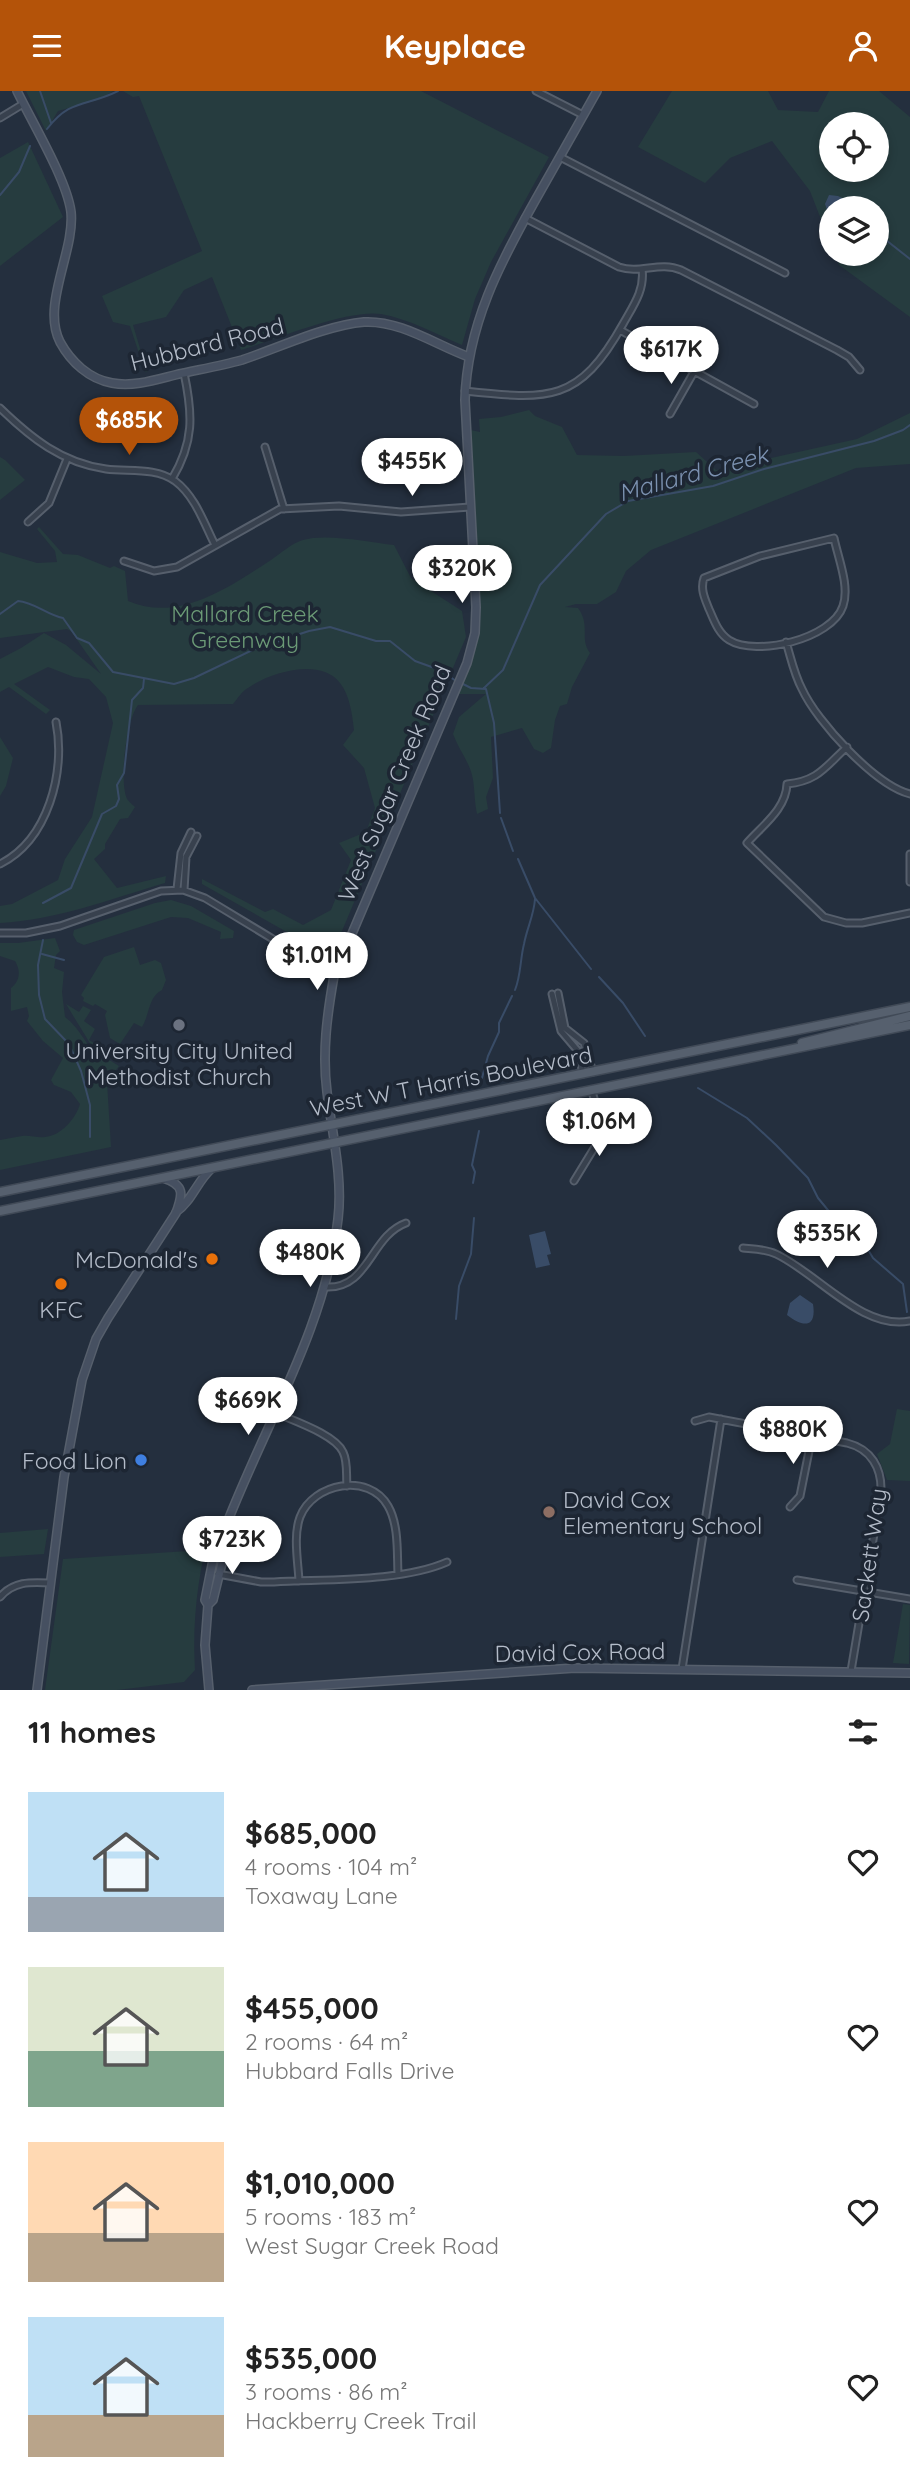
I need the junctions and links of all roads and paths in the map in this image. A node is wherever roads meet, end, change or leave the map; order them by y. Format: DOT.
graph roads {
  1 [pos="17,91"];
  2 [pos="536,91"];
  3 [pos="597,91"];
  4 [pos="23,104"];
  5 [pos="583,115"];
  6 [pos="0,118"];
  7 [pos="560,157"];
  8 [pos="525,218"];
  9 [pos="642,269"];
  10 [pos="785,273"];
  11 [pos="620,330"];
  12 [pos="469,356"];
  13 [pos="695,370"];
  14 [pos="860,370"];
  15 [pos="184,373"];
  16 [pos="465,391"];
  17 [pos="754,404"];
  18 [pos="0,408"];
  19 [pos="670,415"];
  20 [pos="265,447"];
  21 [pos="67,459"];
  22 [pos="172,479"];
  23 [pos="470,507"];
  24 [pos="284,509"];
  25 [pos="28,522"];
  26 [pos="215,545"];
  27 [pos="124,561"];
  28 [pos="786,642"];
  29 [pos="56,722"];
  30 [pos="847,747"];
  31 [pos="910,794"];
  32 [pos="194,834"];
  33 [pos="910,854"];
  34 [pos="0,864"];
  35 [pos="910,882"];
  36 [pos="181,890"];
  37 [pos="910,913"];
  38 [pos="0,933"];
  39 [pos="334,976"];
  40 [pos="910,1007"];
  41 [pos="910,1016"];
  42 [pos="910,1025"];
  43 [pos="777,1053"];
  44 [pos="593,1072"];
  45 [pos="583,1074"];
  46 [pos="593,1095"];
  47 [pos="331,1125"];
  48 [pos="333,1143"];
  49 [pos="596,1145"];
  50 [pos="212,1168"];
  51 [pos="163,1178"];
  52 [pos="574,1181"];
  53 [pos="0,1192"];
  54 [pos="0,1211"];
  55 [pos="176,1213"];
  56 [pos="406,1223"];
  57 [pos="743,1248"];
  58 [pos="325,1287"];
  59 [pos="910,1321"];
  60 [pos="274,1412"];
  61 [pos="720,1419"];
  62 [pos="695,1421"];
  63 [pos="812,1436"];
  64 [pos="347,1486"];
  65 [pos="790,1507"];
  66 [pos="222,1536"];
  67 [pos="447,1562"];
  68 [pos="218,1574"];
  69 [pos="398,1574"];
  70 [pos="797,1580"];
  71 [pos="299,1581"];
  72 [pos="50,1583"];
  73 [pos="864,1591"];
  74 [pos="0,1597"];
  75 [pos="910,1599"];
  76 [pos="208,1605"];
  77 [pos="682,1669"];
  78 [pos="851,1671"];
  79 [pos="910,1673"];
  80 [pos="37,1690"];
  81 [pos="209,1690"];
  82 [pos="252,1690"];
  1 -- 4 [label="main road, Hubbard Road"];
  2 -- 5 [label="street"];
  3 -- 5 [label="main road, West Sugar Creek Road"];
  4 -- 6 [label="street"];
  4 -- 15 [label="main road, Hubbard Road"];
  5 -- 7 [label="main road, West Sugar Creek Road"];
  7 -- 8 [label="main road, West Sugar Creek Road"];
  7 -- 10 [label="street"];
  8 -- 9 [label="street"];
  8 -- 12 [label="main road, West Sugar Creek Road"];
  9 -- 11 [label="street"];
  9 -- 14 [label="street"];
  11 -- 13 [label="street"];
  11 -- 16 [label="street"];
  12 -- 15 [label="main road, Hubbard Road"];
  12 -- 16 [label="main road, West Sugar Creek Road"];
  13 -- 17 [label="street"];
  13 -- 19 [label="street"];
  15 -- 22 [label="street"];
  16 -- 23 [label="main road, West Sugar Creek Road"];
  18 -- 21 [label="street"];
  20 -- 24 [label="street"];
  21 -- 22 [label="street"];
  21 -- 25 [label="street"];
  22 -- 26 [label="street"];
  23 -- 24 [label="street"];
  23 -- 39 [label="main road, West Sugar Creek Road"];
  24 -- 26 [label="street"];
  26 -- 27 [label="street"];
  28 -- 28 [label="street"];
  28 -- 30 [label="street"];
  29 -- 34 [label="street"];
  30 -- 31 [label="street"];
  30 -- 37 [label="street"];
  32 -- 36 [label="street"];
  33 -- 35 [label="street"];
  36 -- 38 [label="street"];
  36 -- 39 [label="street"];
  39 -- 47 [label="main road, West Sugar Creek Road"];
  40 -- 44 [label="main road, West W T Harris Boulevard"];
  41 -- 43 [label="main road"];
  42 -- 43 [label="main road, West W T Harris Boulevard"];
  43 -- 46 [label="main road, West W T Harris Boulevard"];
  44 -- 45 [label="main road, West W T Harris Boulevard"];
  44 -- 45 [label="street"];
  45 -- 47 [label="main road, West W T Harris Boulevard"];
  46 -- 48 [label="main road, West W T Harris Boulevard"];
  46 -- 49 [label="street"];
  46 -- 49 [label="street"];
  47 -- 48 [label="main road, West Sugar Creek Road"];
  47 -- 53 [label="main road, West W T Harris Boulevard"];
  48 -- 50 [label="main road, West W T Harris Boulevard"];
  48 -- 58 [label="main road, West Sugar Creek Road"];
  49 -- 52 [label="street"];
  50 -- 51 [label="main road, West W T Harris Boulevard"];
  50 -- 55 [label="main road"];
  51 -- 54 [label="main road, West W T Harris Boulevard"];
  51 -- 55 [label="main road"];
  55 -- 72 [label="main road"];
  56 -- 58 [label="street"];
  57 -- 59 [label="street"];
  58 -- 60 [label="main road, West Sugar Creek Road"];
  60 -- 64 [label="street"];
  60 -- 66 [label="main road, West Sugar Creek Road"];
  61 -- 62 [label="street, Sackett Way"];
  61 -- 63 [label="street, Sackett Way"];
  61 -- 77 [label="street"];
  63 -- 65 [label="street"];
  63 -- 73 [label="street, Sackett Way"];
  64 -- 69 [label="street"];
  64 -- 71 [label="street"];
  66 -- 68 [label="main road, West Sugar Creek Road"];
  66 -- 76 [label="main road, West Sugar Creek Road"];
  67 -- 69 [label="street"];
  68 -- 71 [label="street"];
  68 -- 76 [label="main road, West Sugar Creek Road"];
  69 -- 71 [label="street"];
  70 -- 73 [label="street"];
  72 -- 74 [label="street"];
  72 -- 80 [label="main road"];
  73 -- 75 [label="street"];
  73 -- 78 [label="street, Sackett Way"];
  76 -- 81 [label="main road, West Sugar Creek Road"];
  77 -- 78 [label="main road, David Cox Road"];
  77 -- 82 [label="main road, David Cox Road"];
  78 -- 79 [label="main road, David Cox Road"];
}
